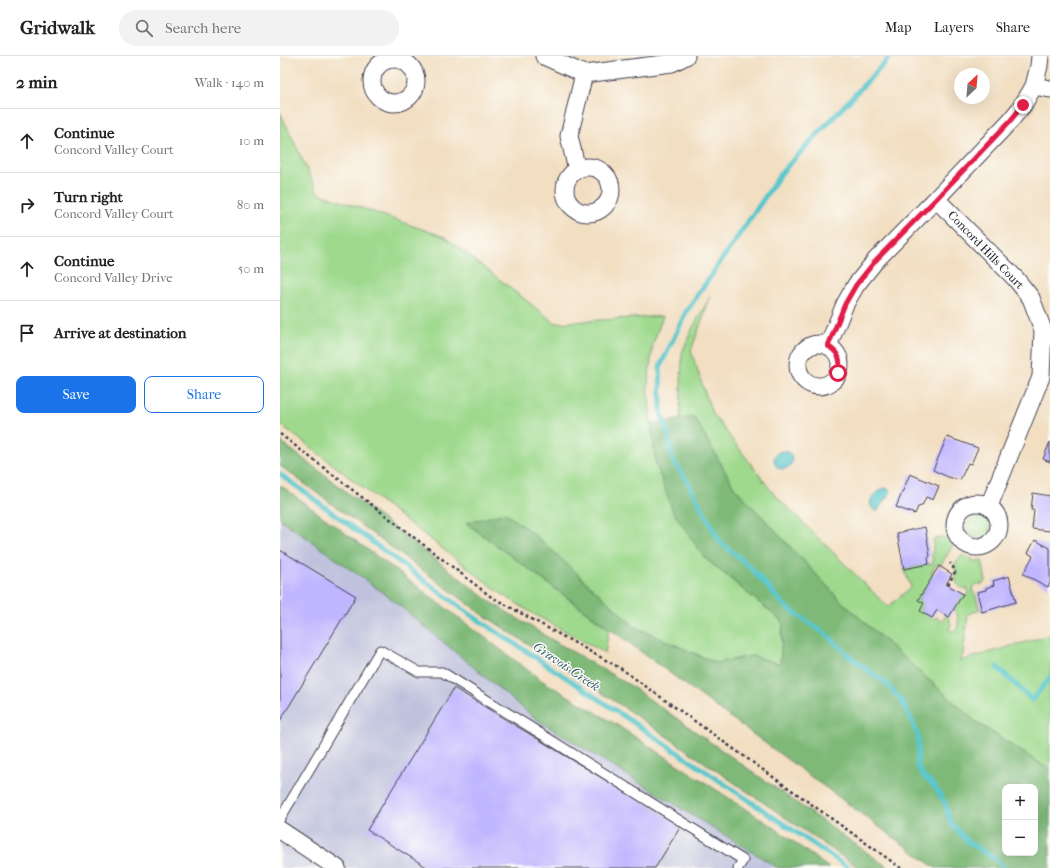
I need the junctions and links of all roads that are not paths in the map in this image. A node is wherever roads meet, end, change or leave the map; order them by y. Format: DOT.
graph roads {
  1 [pos="544,56"];
  2 [pos="686,56"];
  3 [pos="1040,56"];
  4 [pos="584,74"];
  5 [pos="1042,88"];
  6 [pos="577,170"];
  7 [pos="936,199"];
  8 [pos="828,346"];
  9 [pos="988,506"];
  10 [pos="280,819"];
  11 [pos="280,830"];
  12 [pos="337,868"];
  13 [pos="738,868"];
  1 -- 4 [label="street"];
  2 -- 4 [label="street"];
  3 -- 5 [label="street"];
  4 -- 6 [label="street"];
  5 -- 7 [label="street"];
  7 -- 8 [label="street"];
  7 -- 9 [label="street, Concord Hills Court"];
  10 -- 13 [label="lane"];
  11 -- 12 [label="street"];
}
